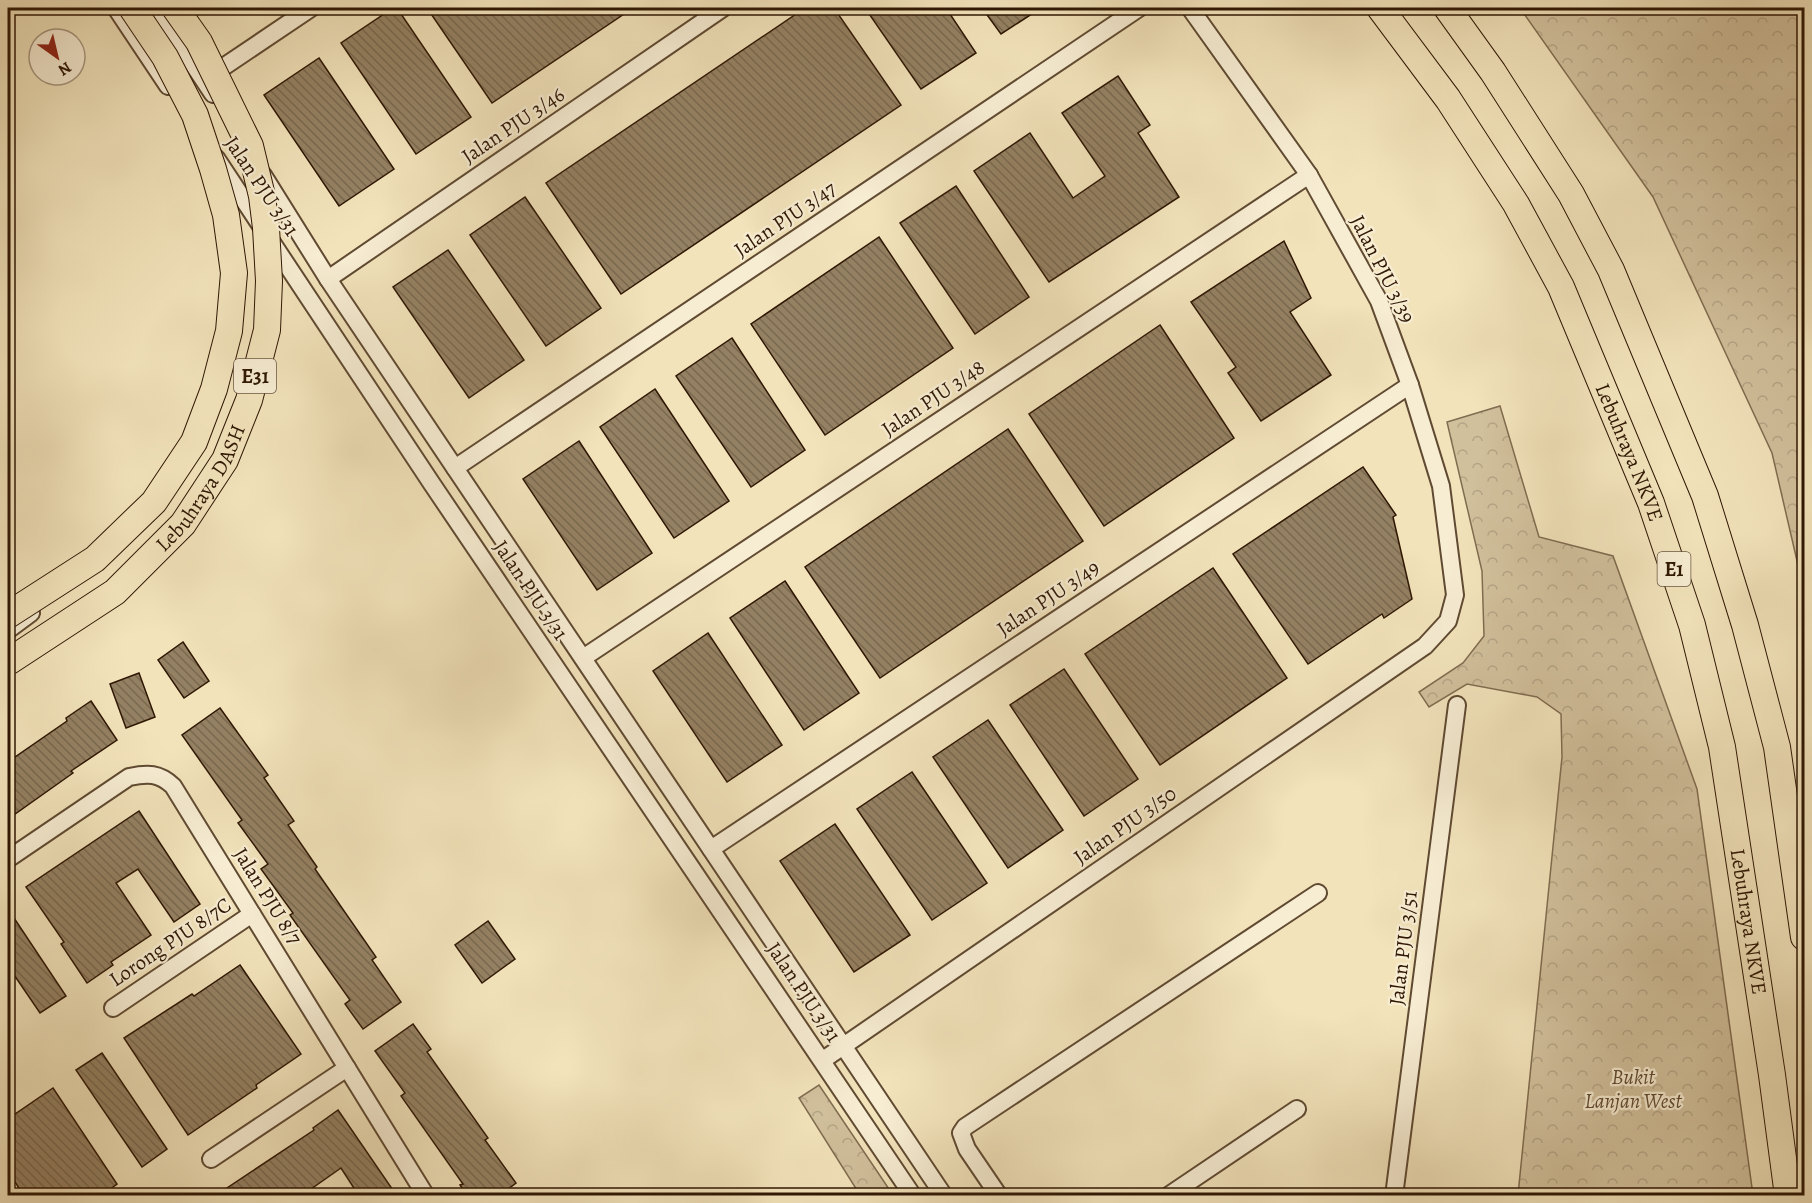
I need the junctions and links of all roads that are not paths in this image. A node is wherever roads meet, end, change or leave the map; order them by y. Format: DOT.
graph roads {
  1 [pos="116,8"];
  2 [pos="132,8"];
  3 [pos="156,8"];
  4 [pos="175,8"];
  5 [pos="311,8"];
  6 [pos="723,8"];
  7 [pos="1139,8"];
  8 [pos="1190,8"];
  9 [pos="1380,8"];
  10 [pos="1447,8"];
  11 [pos="204,80"];
  12 [pos="177,99"];
  13 [pos="1308,175"];
  14 [pos="328,279"];
  15 [pos="1410,385"];
  16 [pos="455,468"];
  17 [pos="131,537"];
  18 [pos="8,615"];
  19 [pos="1448,621"];
  20 [pos="8,630"];
  21 [pos="583,658"];
  22 [pos="8,662"];
  23 [pos="1457,705"];
  24 [pos="711,849"];
  25 [pos="8,859"];
  26 [pos="1318,893"];
  27 [pos="252,914"];
  28 [pos="1804,937"];
  29 [pos="113,1008"];
  30 [pos="843,1046"];
  31 [pos="823,1060"];
  32 [pos="347,1068"];
  33 [pos="1297,1109"];
  34 [pos="212,1160"];
  35 [pos="426,1196"];
  36 [pos="913,1196"];
  37 [pos="944,1196"];
  38 [pos="999,1196"];
  39 [pos="1168,1196"];
  40 [pos="1394,1196"];
  41 [pos="1788,1196"];
  1 -- 12 [label="street, Jalan PJU 3/31"];
  2 -- 18 [label="highway, Lebuhraya DASH / E31, bridge"];
  3 -- 11 [label="street, Jalan PJU 3/31"];
  4 -- 22 [label="highway, Lebuhraya DASH / E31, bridge"];
  5 -- 11 [label="street"];
  6 -- 14 [label="street, Jalan PJU 3/46"];
  7 -- 16 [label="street, Jalan PJU 3/47"];
  8 -- 13 [label="street, Jalan PJU 3/39"];
  9 -- 41 [label="highway, Lebuhraya NKVE / E1"];
  10 -- 28 [label="highway, E1"];
  11 -- 12 [label="street"];
  11 -- 14 [label="street, Jalan PJU 3/31"];
  12 -- 31 [label="street, Jalan PJU 3/31"];
  13 -- 15 [label="street, Jalan PJU 3/39"];
  13 -- 21 [label="street, Jalan PJU 3/48"];
  14 -- 16 [label="street, Jalan PJU 3/31"];
  15 -- 19 [label="street, Jalan PJU 3/39"];
  15 -- 24 [label="street, Jalan PJU 3/49"];
  16 -- 21 [label="street, Jalan PJU 3/31"];
  17 -- 20 [label="street"];
  19 -- 30 [label="street, Jalan PJU 3/50"];
  21 -- 24 [label="street, Jalan PJU 3/31"];
  23 -- 40 [label="street, Jalan PJU 3/51"];
  24 -- 30 [label="street, Jalan PJU 3/31"];
  25 -- 27 [label="street, Jalan PJU 8/7"];
  26 -- 38 [label="street"];
  27 -- 29 [label="street, Lorong PJU 8/7C"];
  27 -- 32 [label="street, Jalan PJU 8/7"];
  30 -- 31 [label="street, Jalan PJU 3/50"];
  30 -- 37 [label="street, Jalan PJU 3/31"];
  31 -- 36 [label="street, Jalan PJU 3/31"];
  32 -- 34 [label="street"];
  32 -- 35 [label="street, Jalan PJU 8/7"];
  33 -- 39 [label="street"];
}
